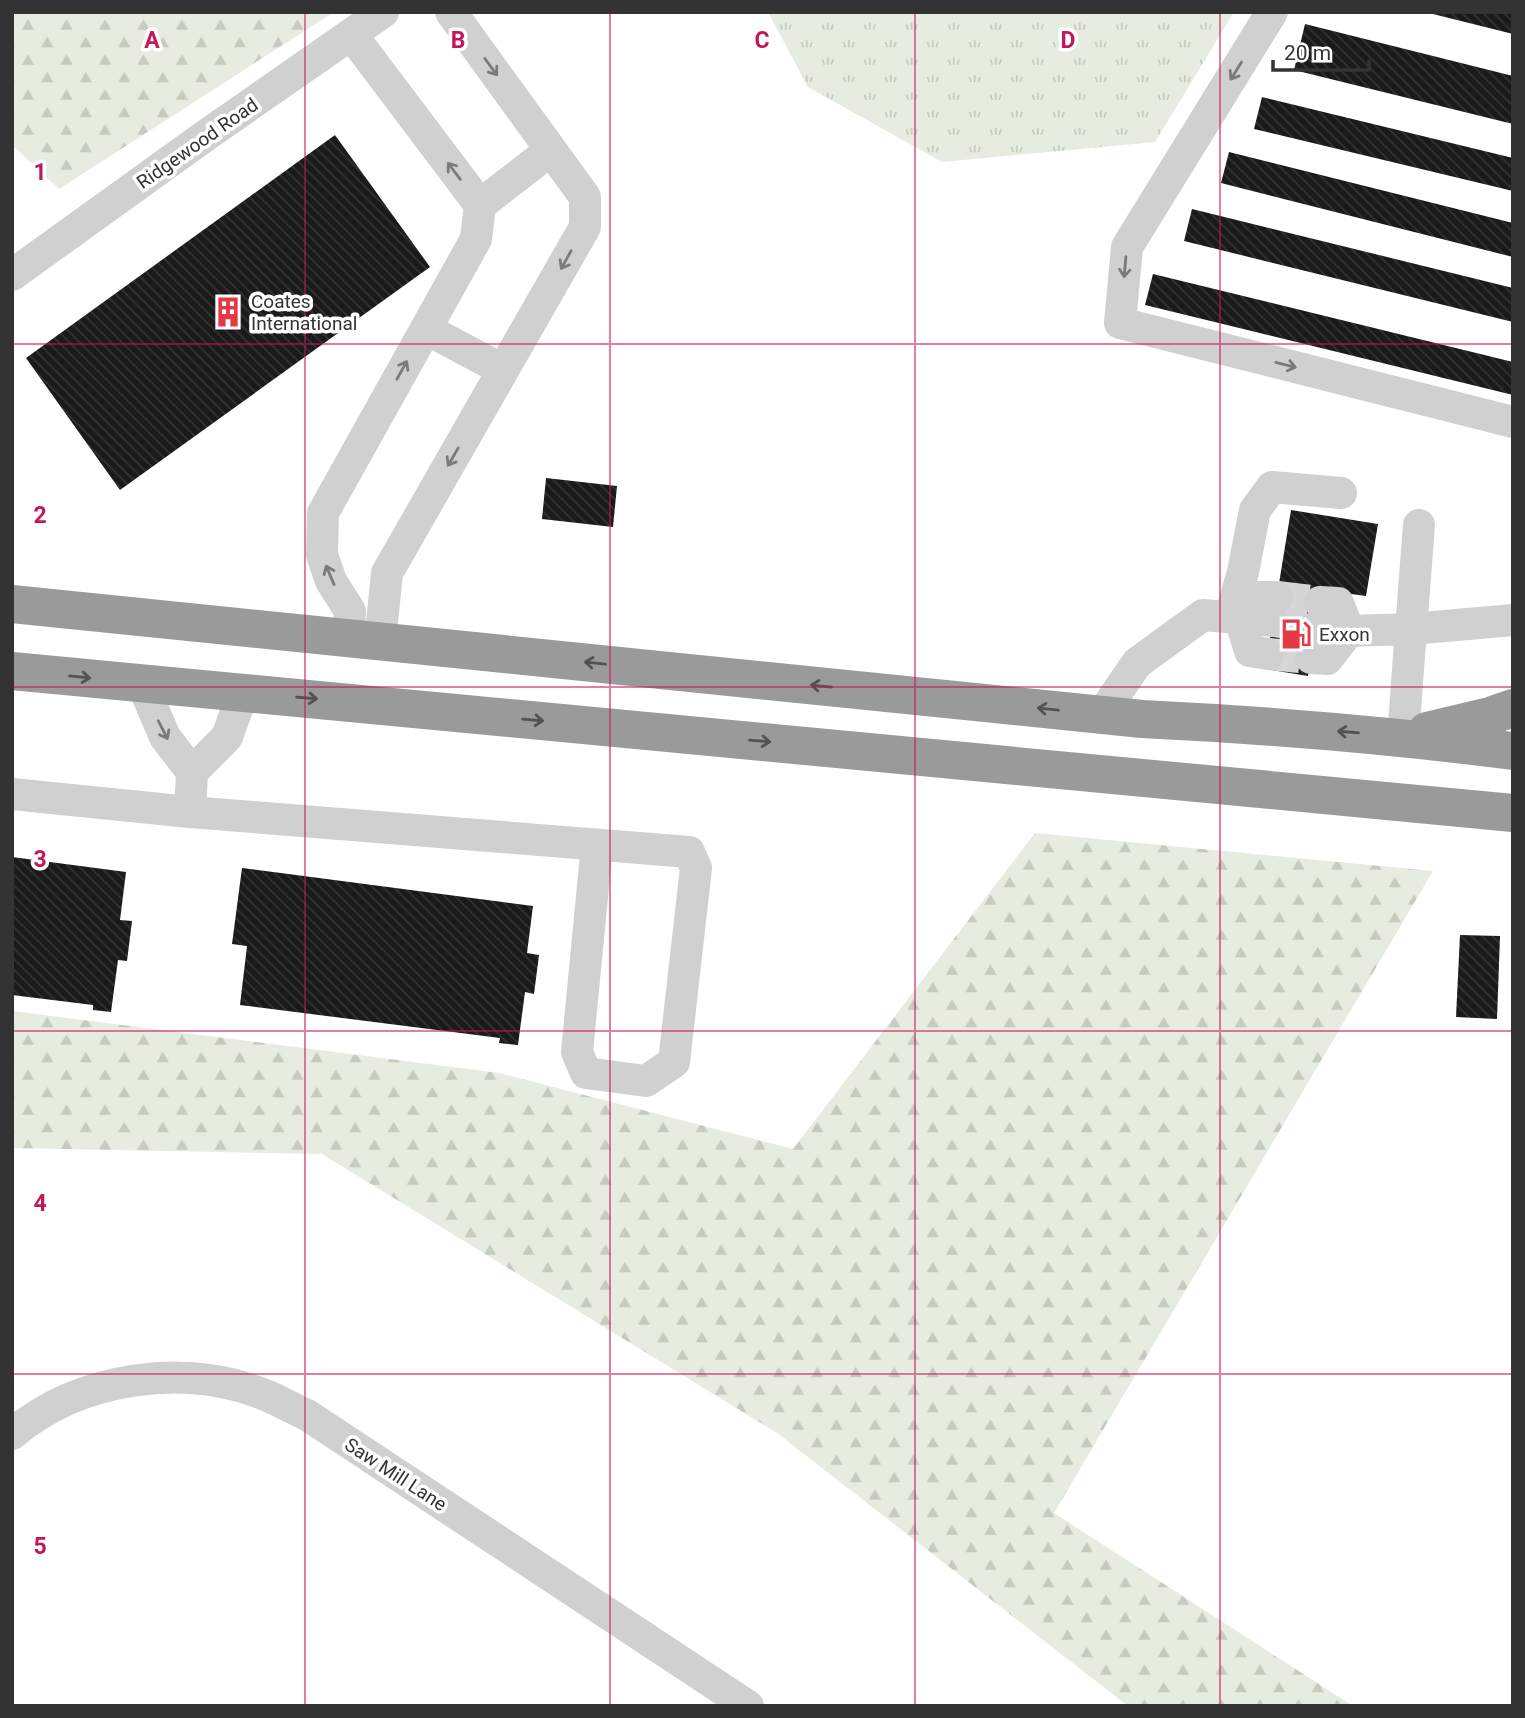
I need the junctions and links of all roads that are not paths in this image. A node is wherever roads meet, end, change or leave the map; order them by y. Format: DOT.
graph roads {
  1 [pos="383,12"];
  2 [pos="451,12"];
  3 [pos="1272,12"];
  4 [pos="351,34"];
  5 [pos="551,150"];
  6 [pos="480,205"];
  7 [pos="12,275"];
  8 [pos="426,328"];
  9 [pos="503,370"];
  10 [pos="1513,422"];
  11 [pos="1341,492"];
  12 [pos="1419,525"];
  13 [pos="12,604"];
  14 [pos="1275,609"];
  15 [pos="1318,614"];
  16 [pos="1235,617"];
  17 [pos="1513,621"];
  18 [pos="1411,629"];
  19 [pos="1349,631"];
  20 [pos="365,640"];
  21 [pos="1268,654"];
  22 [pos="1311,658"];
  23 [pos="12,671"];
  24 [pos="142,683"];
  25 [pos="243,692"];
  26 [pos="1513,708"];
  27 [pos="1102,714"];
  28 [pos="1403,737"];
  29 [pos="1513,751"];
  30 [pos="192,772"];
  31 [pos="12,794"];
  32 [pos="190,812"];
  33 [pos="1513,813"];
  34 [pos="597,845"];
  35 [pos="12,1434"];
  36 [pos="748,1706"];
  1 -- 4 [label="street, Ridgewood Road"];
  2 -- 5 [label="street, one-way"];
  3 -- 10 [label="street, one-way"];
  6 -- 4 [label="street, one-way"];
  4 -- 7 [label="street, Ridgewood Road"];
  5 -- 6 [label="street"];
  5 -- 9 [label="street, one-way"];
  6 -- 8 [label="street"];
  8 -- 9 [label="street"];
  20 -- 8 [label="street, one-way"];
  9 -- 20 [label="street, one-way"];
  11 -- 16 [label="street"];
  12 -- 18 [label="street"];
  13 -- 20 [label="highway"];
  14 -- 16 [label="street"];
  15 -- 19 [label="street"];
  16 -- 21 [label="street"];
  16 -- 27 [label="street"];
  17 -- 18 [label="street"];
  18 -- 19 [label="street"];
  18 -- 28 [label="street"];
  19 -- 22 [label="street"];
  27 -- 20 [label="highway, one-way"];
  23 -- 24 [label="highway, one-way"];
  24 -- 25 [label="highway"];
  24 -- 30 [label="street, one-way"];
  25 -- 30 [label="street"];
  25 -- 33 [label="highway, one-way"];
  26 -- 28 [label="highway"];
  28 -- 27 [label="highway, one-way"];
  28 -- 29 [label="highway"];
  30 -- 32 [label="street"];
  31 -- 32 [label="street"];
  32 -- 34 [label="street"];
  34 -- 34 [label="street"];
  35 -- 36 [label="street, Saw Mill Lane"];
}
